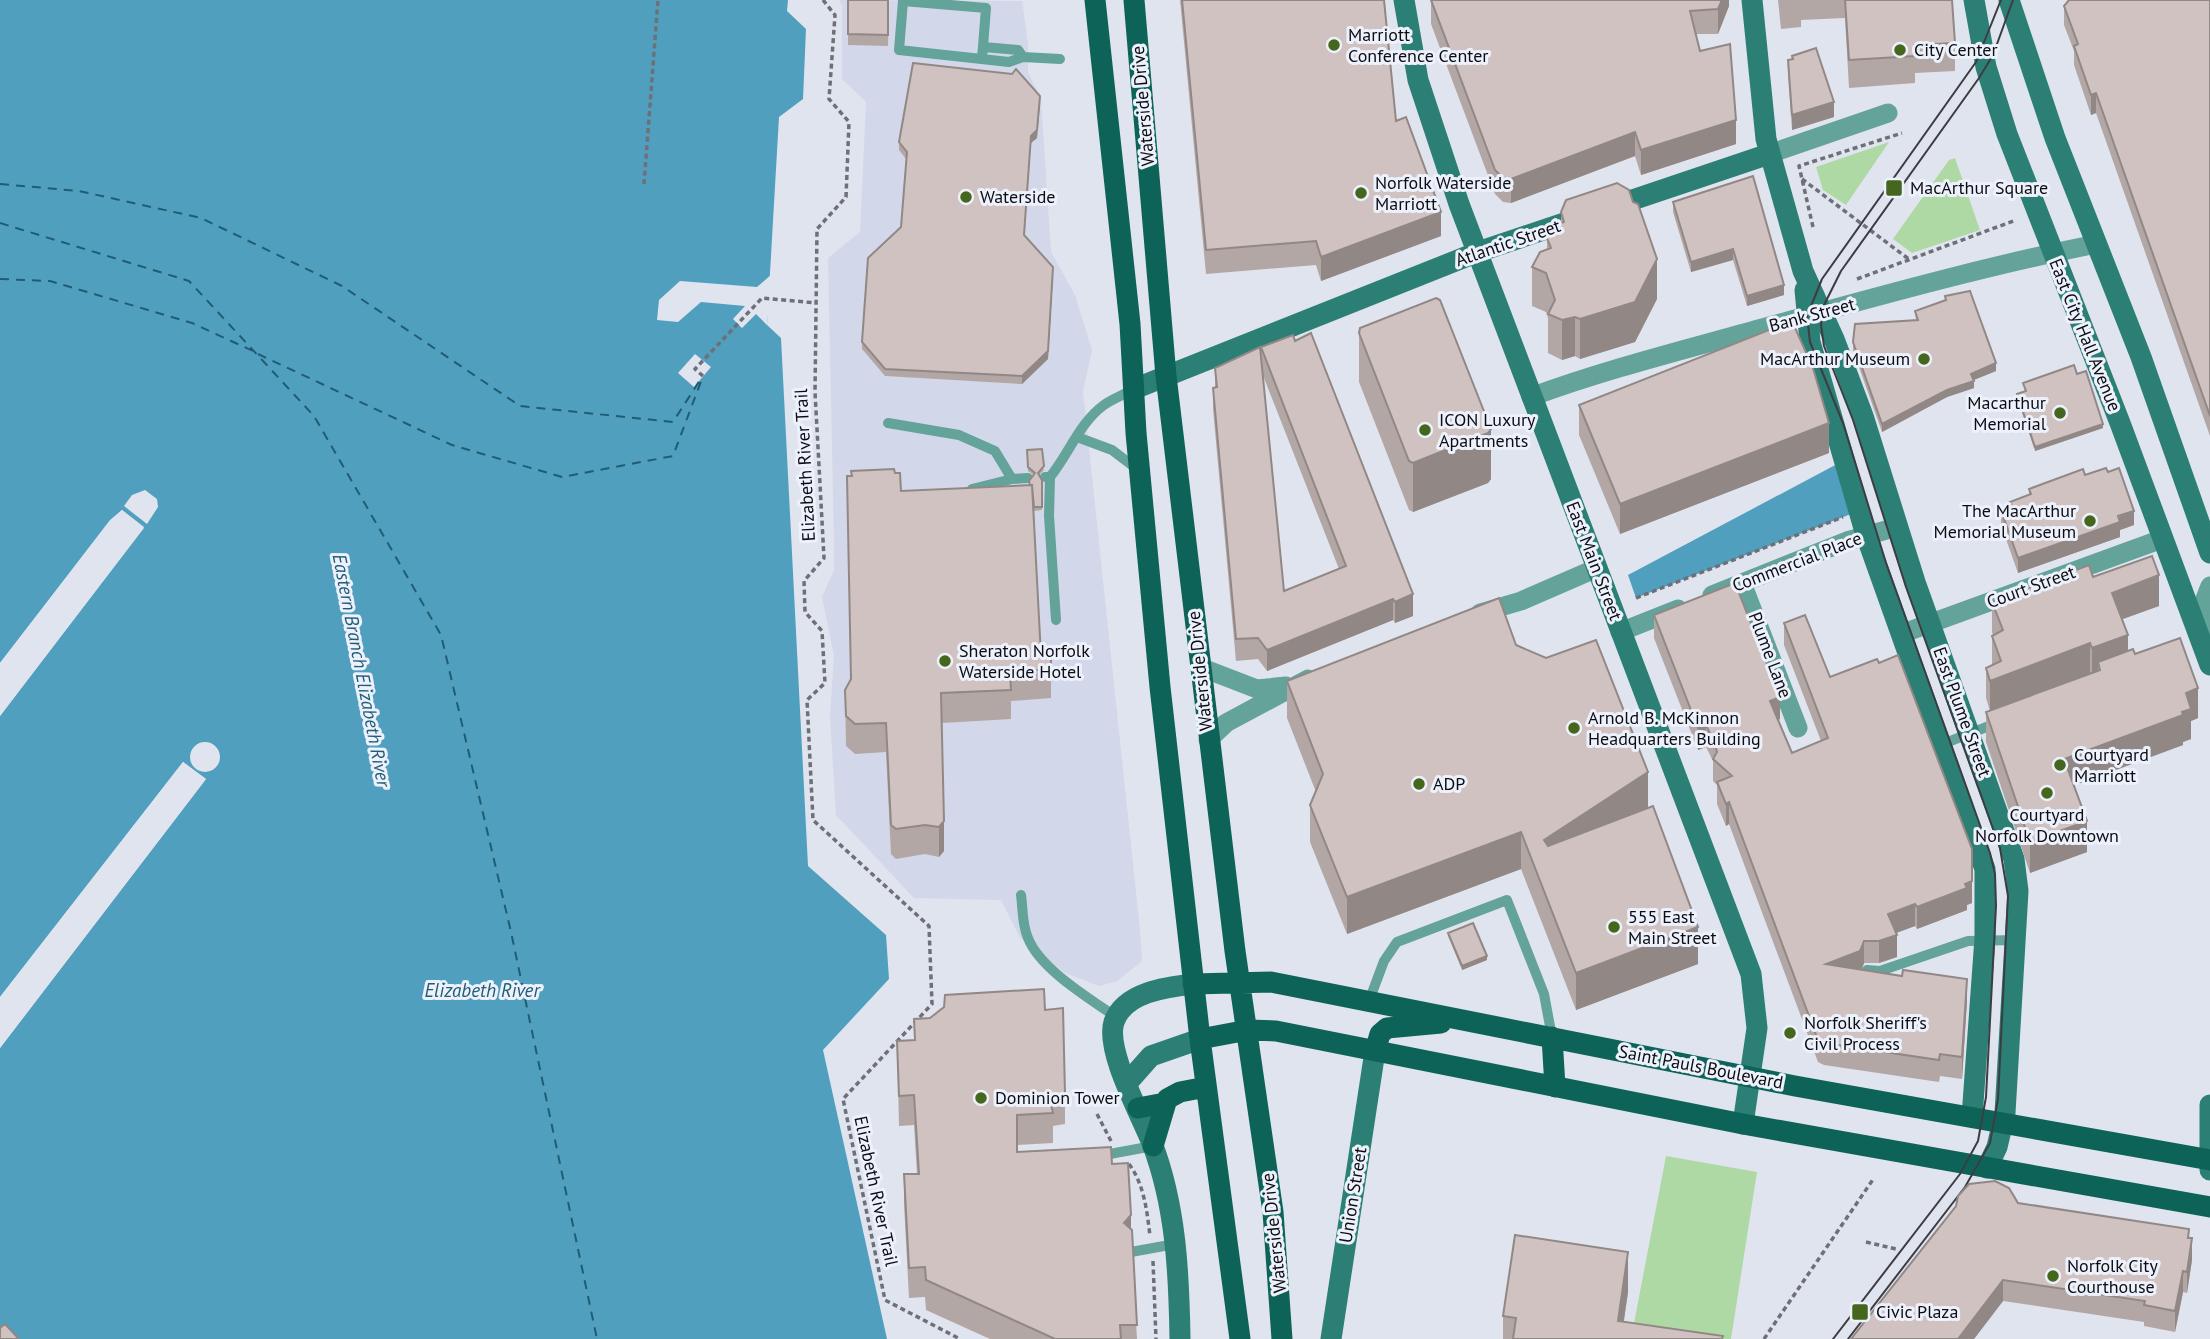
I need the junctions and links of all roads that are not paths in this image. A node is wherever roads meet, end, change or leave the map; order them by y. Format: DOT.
graph roads {
  1 [pos="1095,0"];
  2 [pos="1134,0"];
  3 [pos="1404,0"];
  4 [pos="1752,0"];
  5 [pos="1974,0"];
  6 [pos="2010,0"];
  7 [pos="984,47"];
  8 [pos="1023,58"];
  9 [pos="982,59"];
  10 [pos="1060,60"];
  11 [pos="1888,114"];
  12 [pos="1769,154"];
  13 [pos="2096,244"];
  14 [pos="1478,252"];
  15 [pos="2052,253"];
  16 [pos="1814,314"];
  17 [pos="1167,376"];
  18 [pos="1134,389"];
  19 [pos="1531,397"];
  20 [pos="888,423"];
  21 [pos="1077,437"];
  22 [pos="1139,471"];
  23 [pos="1028,478"];
  24 [pos="1012,479"];
  25 [pos="965,491"];
  26 [pos="1897,527"];
  27 [pos="1866,535"];
  28 [pos="2162,539"];
  29 [pos="2210,553"];
  30 [pos="1597,568"];
  31 [pos="1742,583"];
  32 [pos="2210,586"];
  33 [pos="1467,618"];
  34 [pos="1056,620"];
  35 [pos="1930,624"];
  36 [pos="1620,632"];
  37 [pos="1901,634"];
  38 [pos="2199,646"];
  39 [pos="2210,665"];
  40 [pos="1200,667"];
  41 [pos="1329,668"];
  42 [pos="1294,685"];
  43 [pos="2003,720"];
  44 [pos="1798,727"];
  45 [pos="1969,733"];
  46 [pos="1208,740"];
  47 [pos="1940,745"];
  48 [pos="1021,895"];
  49 [pos="1985,938"];
  50 [pos="2015,940"];
  51 [pos="1867,970"];
  52 [pos="1880,971"];
  53 [pos="1907,975"];
  54 [pos="1240,981"];
  55 [pos="1193,984"];
  56 [pos="1369,1001"];
  57 [pos="1117,1017"];
  58 [pos="1474,1021"];
  59 [pos="1248,1030"];
  60 [pos="1552,1037"];
  61 [pos="1200,1039"];
  62 [pos="1376,1051"];
  63 [pos="1752,1077"];
  64 [pos="1128,1082"];
  65 [pos="1206,1087"];
  66 [pos="1555,1087"];
  67 [pos="1165,1103"];
  68 [pos="2210,1105"];
  69 [pos="1138,1108"];
  70 [pos="1972,1118"];
  71 [pos="2003,1123"];
  72 [pos="1743,1124"];
  73 [pos="1153,1146"];
  74 [pos="1089,1157"];
  75 [pos="2210,1160"];
  76 [pos="1987,1168"];
  77 [pos="2210,1170"];
  78 [pos="2210,1207"];
  79 [pos="1175,1244"];
  80 [pos="1132,1252"];
  81 [pos="1180,1339"];
  82 [pos="1240,1339"];
  83 [pos="1282,1339"];
  84 [pos="1331,1339"];
  1 -- 18 [label="main road, Waterside Drive"];
  2 -- 17 [label="main road, Waterside Drive"];
  3 -- 14 [label="street, East Main Street"];
  4 -- 12 [label="street, East Plume Street"];
  5 -- 15 [label="street, East City Hall Avenue"];
  6 -- 13 [label="street"];
  7 -- 8 [label="lane"];
  7 -- 9 [label="lane"];
  7 -- 9 [label="lane"];
  8 -- 9 [label="lane"];
  8 -- 10 [label="lane"];
  11 -- 12 [label="street, Atlantic Street"];
  12 -- 14 [label="street, Atlantic Street"];
  12 -- 16 [label="street, East Plume Street"];
  13 -- 15 [label="street, Bank Street"];
  13 -- 29 [label="street"];
  14 -- 17 [label="street, Atlantic Street"];
  14 -- 19 [label="street, East Main Street"];
  15 -- 16 [label="street, Bank Street"];
  15 -- 28 [label="street, East City Hall Avenue"];
  16 -- 19 [label="street, Bank Street"];
  16 -- 26 [label="street, East Plume Street"];
  16 -- 27 [label="street, East Plume Street"];
  17 -- 18 [label="street, Atlantic Street"];
  17 -- 40 [label="main road, Waterside Drive"];
  18 -- 21 [label="lane"];
  18 -- 22 [label="main road, Waterside Drive"];
  19 -- 30 [label="street, East Main Street"];
  20 -- 24 [label="lane"];
  21 -- 22 [label="lane"];
  21 -- 34 [label="lane"];
  22 -- 55 [label="main road, Waterside Drive"];
  23 -- 24 [label="lane"];
  24 -- 25 [label="lane"];
  26 -- 27 [label="street, Commercial Place"];
  26 -- 35 [label="street, East Plume Street"];
  27 -- 31 [label="street, Commercial Place"];
  27 -- 37 [label="street, East Plume Street"];
  28 -- 35 [label="street, Court Street"];
  28 -- 38 [label="street, East City Hall Avenue"];
  30 -- 33 [label="street"];
  30 -- 36 [label="street, East Main Street"];
  31 -- 36 [label="street, Commercial Place"];
  31 -- 44 [label="street, Plume Lane"];
  32 -- 38 [label="street"];
  35 -- 37 [label="street, Court Street"];
  35 -- 45 [label="street, East Plume Street"];
  36 -- 63 [label="street, East Main Street"];
  37 -- 47 [label="street, East Plume Street"];
  38 -- 39 [label="street, East City Hall Avenue"];
  40 -- 42 [label="street"];
  40 -- 46 [label="main road, Waterside Drive"];
  41 -- 42 [label="street"];
  42 -- 46 [label="street"];
  43 -- 45 [label="lane"];
  45 -- 47 [label="lane"];
  45 -- 50 [label="street, East Plume Street"];
  46 -- 54 [label="main road, Waterside Drive"];
  47 -- 49 [label="street, East Plume Street"];
  48 -- 57 [label="lane"];
  49 -- 50 [label="lane"];
  49 -- 52 [label="lane"];
  49 -- 70 [label="street, East Plume Street"];
  50 -- 71 [label="street, East Plume Street"];
  51 -- 52 [label="lane"];
  52 -- 53 [label="lane"];
  54 -- 55 [label="main road, Saint Pauls Boulevard"];
  54 -- 56 [label="main road, Saint Pauls Boulevard"];
  54 -- 59 [label="main road, Waterside Drive"];
  55 -- 57 [label="street"];
  55 -- 61 [label="main road, Waterside Drive"];
  56 -- 58 [label="main road, Saint Pauls Boulevard"];
  56 -- 60 [label="lane"];
  57 -- 64 [label="street"];
  58 -- 60 [label="main road, Saint Pauls Boulevard"];
  58 -- 62 [label="main road"];
  59 -- 61 [label="main road"];
  59 -- 62 [label="main road"];
  59 -- 83 [label="main road, Waterside Drive"];
  60 -- 63 [label="main road, Saint Pauls Boulevard"];
  60 -- 66 [label="main road"];
  61 -- 64 [label="street"];
  61 -- 65 [label="main road, Waterside Drive"];
  62 -- 66 [label="main road"];
  62 -- 84 [label="street, Union Street"];
  63 -- 70 [label="main road, Saint Pauls Boulevard"];
  63 -- 72 [label="street, East Main Street"];
  64 -- 69 [label="street"];
  65 -- 67 [label="main road"];
  65 -- 82 [label="main road, Waterside Drive"];
  66 -- 72 [label="main road"];
  67 -- 69 [label="main road"];
  67 -- 73 [label="main road"];
  68 -- 75 [label="street"];
  69 -- 73 [label="street"];
  70 -- 71 [label="main road, Saint Pauls Boulevard"];
  71 -- 75 [label="main road, Saint Pauls Boulevard"];
  71 -- 76 [label="street, East Plume Street"];
  72 -- 76 [label="main road"];
  73 -- 74 [label="lane"];
  73 -- 79 [label="street"];
  75 -- 77 [label="street"];
  76 -- 78 [label="main road"];
  79 -- 80 [label="lane"];
  79 -- 81 [label="street"];
}
